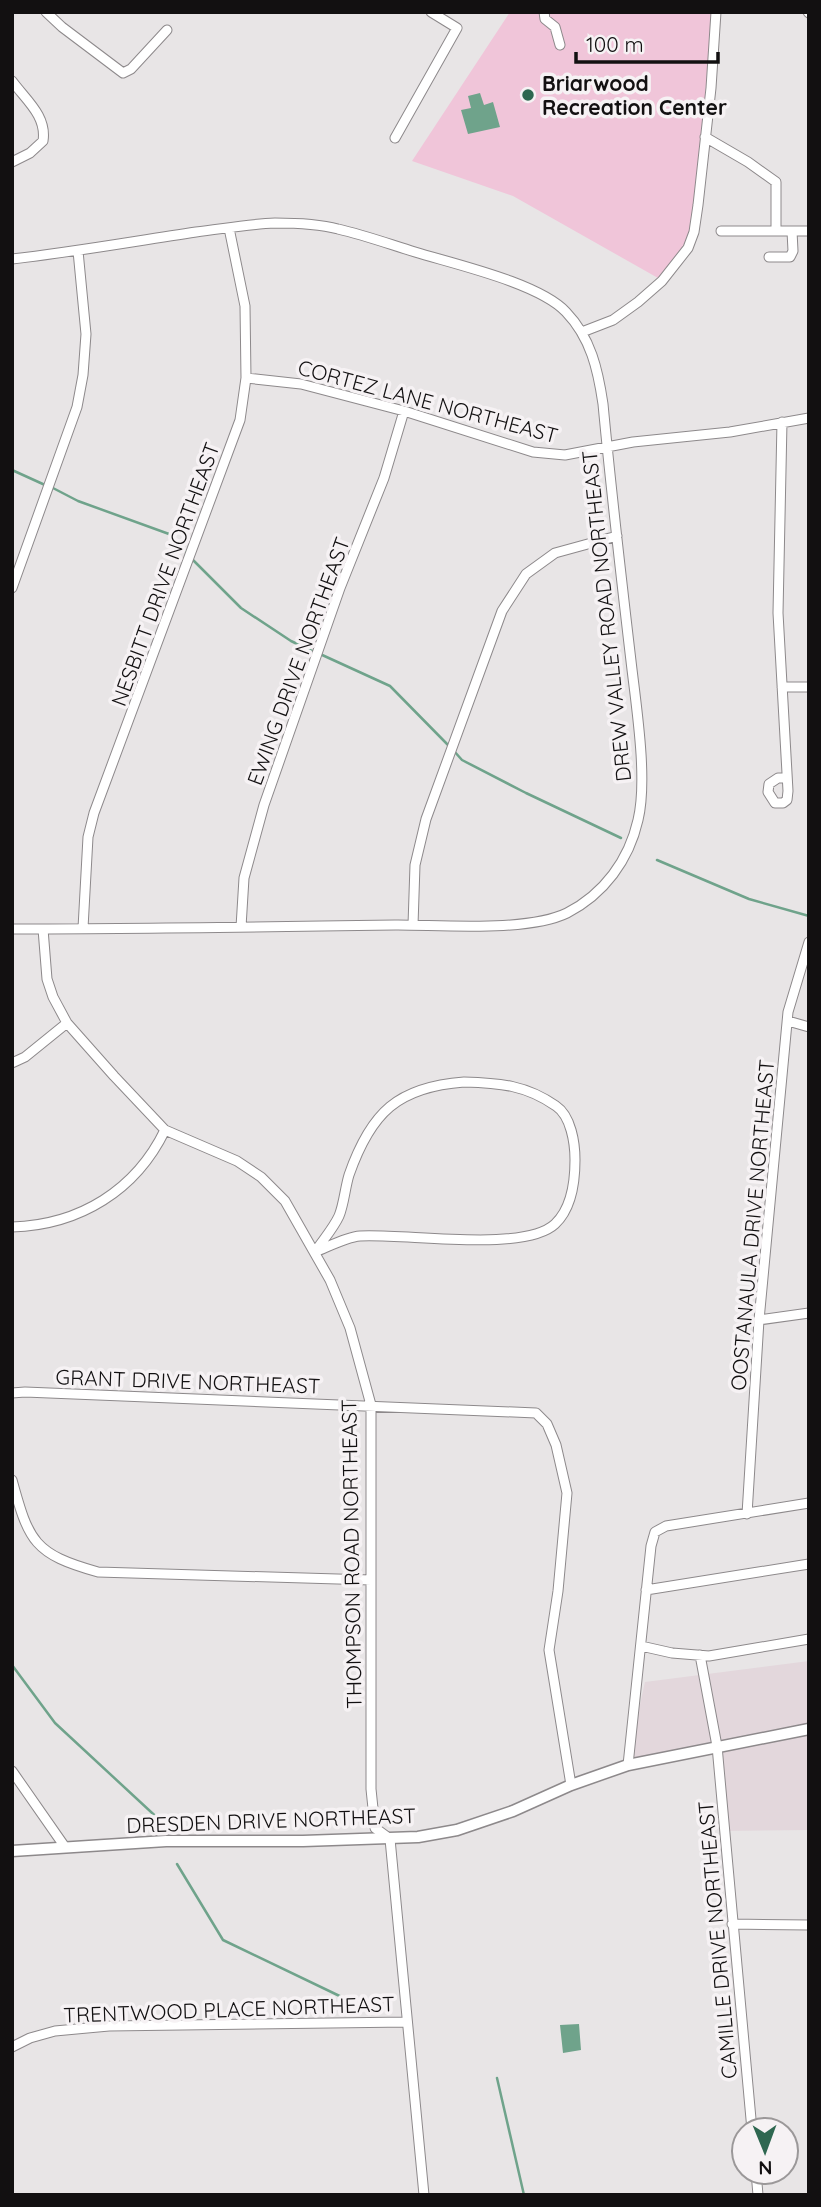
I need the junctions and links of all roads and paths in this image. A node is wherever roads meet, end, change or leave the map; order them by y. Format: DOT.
graph roads {
  1 [pos="46,12"];
  2 [pos="431,12"];
  3 [pos="544,12"];
  4 [pos="716,12"];
  5 [pos="167,30"];
  6 [pos="560,45"];
  7 [pos="12,81"];
  8 [pos="705,137"];
  9 [pos="395,138"];
  10 [pos="12,162"];
  11 [pos="229,228"];
  12 [pos="776,230"];
  13 [pos="721,231"];
  14 [pos="793,231"];
  15 [pos="809,231"];
  16 [pos="78,251"];
  17 [pos="769,257"];
  18 [pos="12,259"];
  19 [pos="582,332"];
  20 [pos="246,378"];
  21 [pos="404,411"];
  22 [pos="809,418"];
  23 [pos="782,422"];
  24 [pos="607,447"];
  25 [pos="617,536"];
  26 [pos="12,588"];
  27 [pos="782,687"];
  28 [pos="809,687"];
  29 [pos="786,778"];
  30 [pos="413,925"];
  31 [pos="241,927"];
  32 [pos="83,928"];
  33 [pos="12,929"];
  34 [pos="43,929"];
  35 [pos="809,942"];
  36 [pos="788,1021"];
  37 [pos="67,1023"];
  38 [pos="809,1027"];
  39 [pos="12,1063"];
  40 [pos="165,1130"];
  41 [pos="12,1227"];
  42 [pos="315,1252"];
  43 [pos="809,1313"];
  44 [pos="759,1320"];
  45 [pos="12,1393"];
  46 [pos="372,1405"];
  47 [pos="12,1480"];
  48 [pos="809,1503"];
  49 [pos="747,1514"];
  50 [pos="809,1564"];
  51 [pos="372,1580"];
  52 [pos="646,1590"];
  53 [pos="809,1639"];
  54 [pos="641,1646"];
  55 [pos="700,1655"];
  56 [pos="809,1729"];
  57 [pos="717,1746"];
  58 [pos="628,1765"];
  59 [pos="12,1770"];
  60 [pos="571,1785"];
  61 [pos="390,1839"];
  62 [pos="65,1847"];
  63 [pos="12,1851"];
  64 [pos="732,1924"];
  65 [pos="809,1925"];
  66 [pos="407,2022"];
  67 [pos="12,2047"];
  68 [pos="751,2116"];
  69 [pos="424,2195"];
  1 -- 5 [label="street"];
  2 -- 9 [label="street"];
  3 -- 6 [label="street"];
  4 -- 8 [label="street"];
  7 -- 10 [label="street"];
  8 -- 12 [label="street"];
  8 -- 19 [label="street"];
  11 -- 16 [label="street, DREW VALLEY ROAD NORTHEAST"];
  11 -- 19 [label="street, DREW VALLEY ROAD NORTHEAST"];
  11 -- 20 [label="street, NESBITT DRIVE NORTHEAST"];
  12 -- 13 [label="street"];
  12 -- 14 [label="street"];
  14 -- 15 [label="street"];
  14 -- 17 [label="street"];
  16 -- 18 [label="street, DREW VALLEY ROAD NORTHEAST"];
  16 -- 26 [label="street"];
  19 -- 24 [label="street, DREW VALLEY ROAD NORTHEAST"];
  20 -- 21 [label="street, CORTEZ LANE NORTHEAST"];
  20 -- 32 [label="street, NESBITT DRIVE NORTHEAST"];
  21 -- 24 [label="street, CORTEZ LANE NORTHEAST"];
  21 -- 31 [label="street, EWING DRIVE NORTHEAST"];
  22 -- 23 [label="street, CORTEZ LANE NORTHEAST"];
  23 -- 24 [label="street, CORTEZ LANE NORTHEAST"];
  23 -- 27 [label="street"];
  24 -- 25 [label="street, DREW VALLEY ROAD NORTHEAST"];
  25 -- 30 [label="street"];
  25 -- 30 [label="street, DREW VALLEY ROAD NORTHEAST"];
  27 -- 28 [label="street"];
  27 -- 29 [label="street"];
  30 -- 31 [label="street, DREW VALLEY ROAD NORTHEAST"];
  31 -- 32 [label="street, DREW VALLEY ROAD NORTHEAST"];
  32 -- 34 [label="street, DREW VALLEY ROAD NORTHEAST"];
  33 -- 34 [label="street, DREW VALLEY ROAD NORTHEAST"];
  34 -- 37 [label="street, THOMPSON ROAD NORTHEAST"];
  35 -- 36 [label="street, OOSTANAULA DRIVE NORTHEAST"];
  36 -- 38 [label="street"];
  36 -- 44 [label="street, OOSTANAULA DRIVE NORTHEAST"];
  37 -- 39 [label="street"];
  37 -- 40 [label="street, THOMPSON ROAD NORTHEAST"];
  40 -- 41 [label="street"];
  40 -- 42 [label="street, THOMPSON ROAD NORTHEAST"];
  42 -- 42 [label="street"];
  42 -- 46 [label="street, THOMPSON ROAD NORTHEAST"];
  43 -- 44 [label="street"];
  44 -- 49 [label="street, OOSTANAULA DRIVE NORTHEAST"];
  45 -- 46 [label="street, GRANT DRIVE NORTHEAST"];
  46 -- 51 [label="street, THOMPSON ROAD NORTHEAST"];
  46 -- 60 [label="street, GRANT DRIVE NORTHEAST"];
  47 -- 51 [label="street"];
  48 -- 49 [label="street"];
  49 -- 52 [label="street"];
  50 -- 52 [label="street"];
  51 -- 61 [label="street, THOMPSON ROAD NORTHEAST"];
  52 -- 54 [label="street"];
  53 -- 55 [label="street"];
  54 -- 55 [label="street"];
  54 -- 58 [label="street"];
  55 -- 57 [label="street, CAMILLE DRIVE NORTHEAST"];
  56 -- 57 [label="street, DRESDEN DRIVE NORTHEAST"];
  57 -- 58 [label="street, DRESDEN DRIVE NORTHEAST"];
  57 -- 64 [label="street, CAMILLE DRIVE NORTHEAST"];
  58 -- 60 [label="street, DRESDEN DRIVE NORTHEAST"];
  59 -- 62 [label="street"];
  60 -- 61 [label="street, DRESDEN DRIVE NORTHEAST"];
  61 -- 62 [label="street, DRESDEN DRIVE NORTHEAST"];
  61 -- 66 [label="street"];
  62 -- 63 [label="street, DRESDEN DRIVE NORTHEAST"];
  64 -- 65 [label="street"];
  64 -- 68 [label="street, CAMILLE DRIVE NORTHEAST"];
  66 -- 67 [label="street, TRENTWOOD PLACE NORTHEAST"];
  66 -- 69 [label="street"];
}
